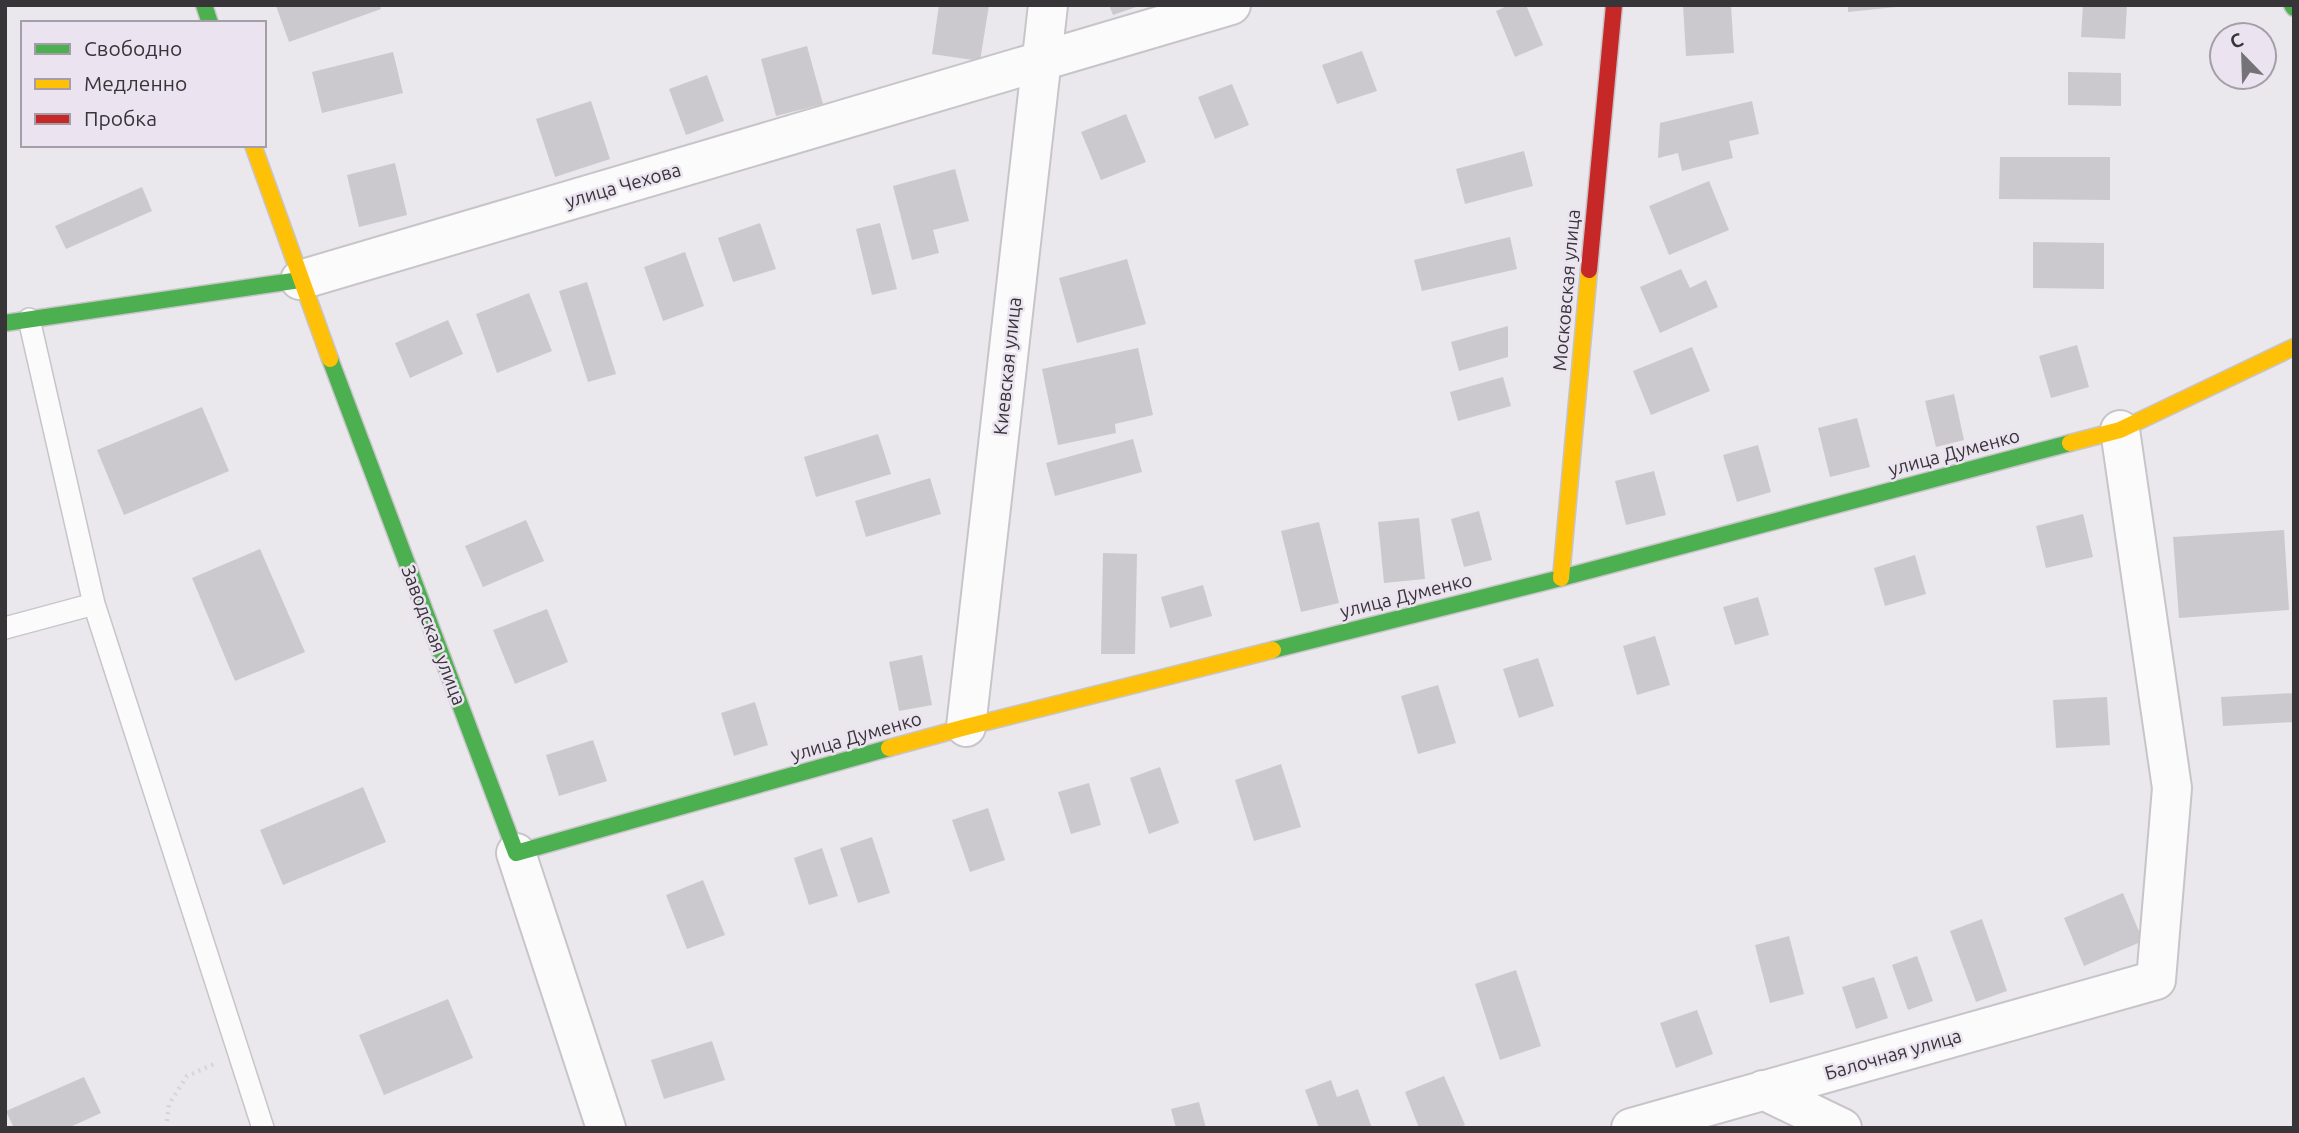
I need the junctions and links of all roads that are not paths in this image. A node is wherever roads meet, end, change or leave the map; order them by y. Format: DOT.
graph roads {
  1 [pos="1048,5"];
  2 [pos="1231,5"];
  3 [pos="1614,5"];
  4 [pos="1041,61"];
  5 [pos="254,147"];
  6 [pos="300,280"];
  7 [pos="29,319"];
  8 [pos="5,323"];
  9 [pos="2294,347"];
  10 [pos="2120,430"];
  11 [pos="1561,578"];
  12 [pos="94,604"];
  13 [pos="5,628"];
  14 [pos="966,727"];
  15 [pos="516,853"];
  16 [pos="1763,1090"];
  17 [pos="263,1128"];
  18 [pos="606,1128"];
  19 [pos="1631,1128"];
  20 [pos="1842,1128"];
  1 -- 4 [label="street, Киевская улица"];
  2 -- 4 [label="street, улица Чехова"];
  3 -- 11 [label="street, Московская улица"];
  4 -- 6 [label="street, улица Чехова"];
  4 -- 14 [label="street, Киевская улица"];
  5 -- 6 [label="street, Заводская улица"];
  6 -- 7 [label="street, улица Чехова"];
  6 -- 15 [label="street, Заводская улица"];
  7 -- 8 [label="street, улица Чехова"];
  7 -- 12 [label="lane"];
  9 -- 10 [label="street, улица Думенко"];
  10 -- 11 [label="street, улица Думенко"];
  10 -- 16 [label="street, Балочная улица"];
  11 -- 14 [label="street, улица Думенко"];
  12 -- 13 [label="lane"];
  12 -- 17 [label="lane"];
  14 -- 15 [label="street, улица Думенко"];
  15 -- 18 [label="street, Заводская улица"];
  16 -- 19 [label="street, Балочная улица"];
  16 -- 20 [label="street"];
}
